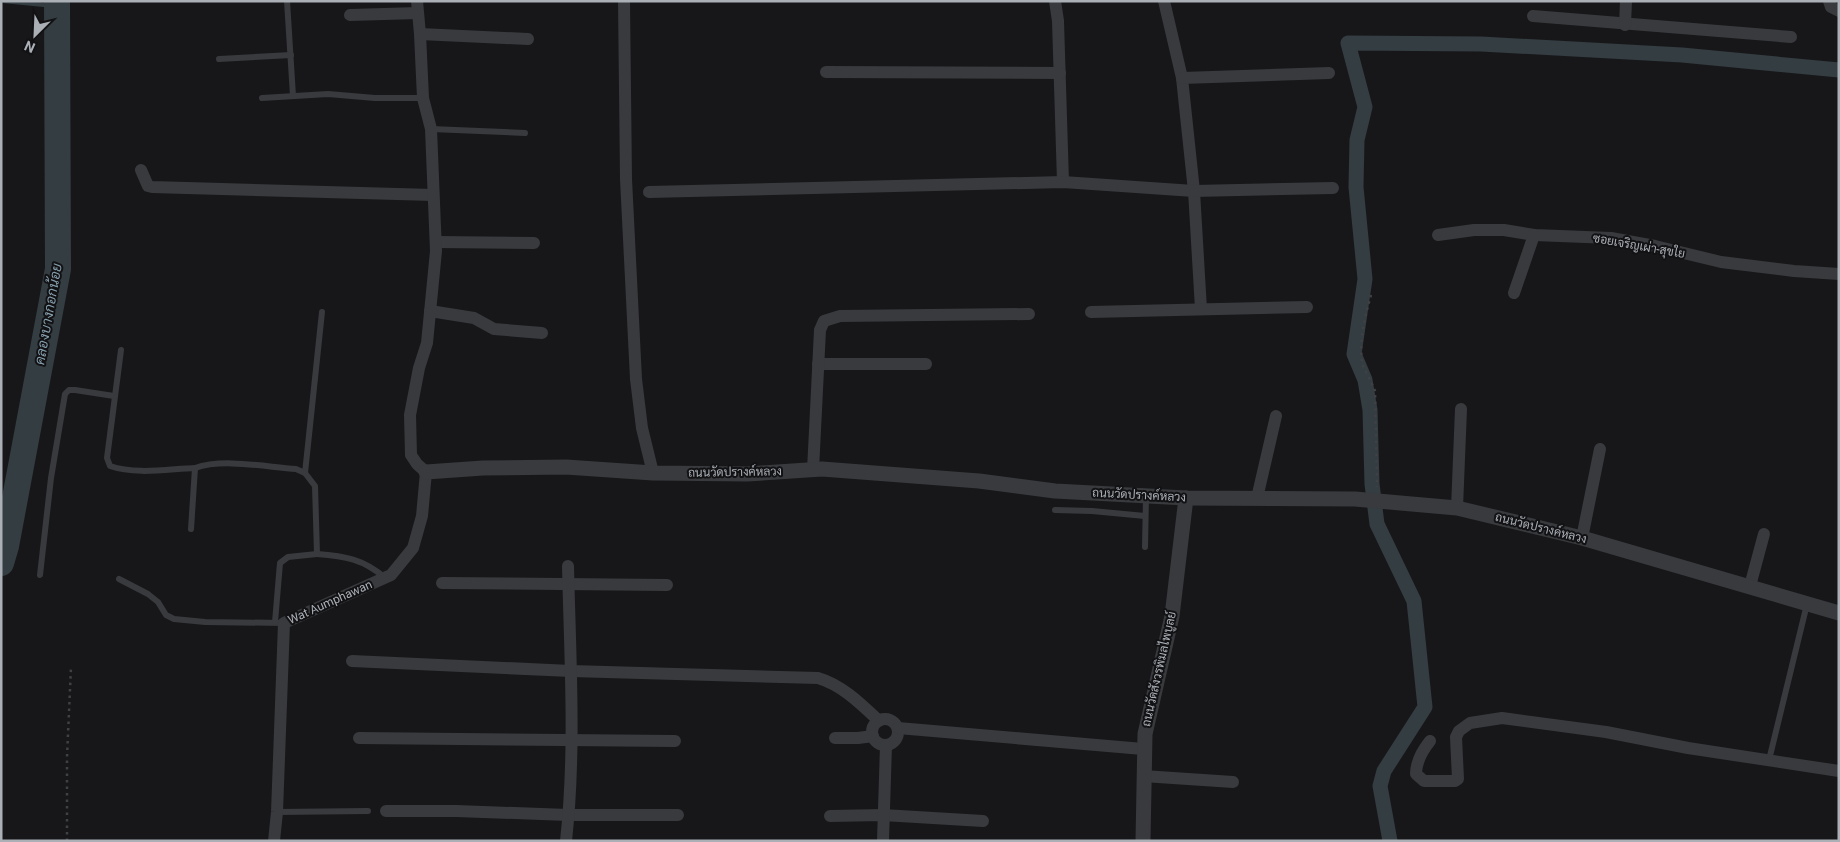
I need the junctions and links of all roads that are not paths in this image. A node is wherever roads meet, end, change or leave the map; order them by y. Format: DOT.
graph roads {
  1 [pos="287,1"];
  2 [pos="624,1"];
  3 [pos="1055,1"];
  4 [pos="1164,1"];
  5 [pos="1626,1"];
  6 [pos="1829,1"];
  7 [pos="417,7"];
  8 [pos="1839,11"];
  9 [pos="350,15"];
  10 [pos="1533,16"];
  11 [pos="1625,24"];
  12 [pos="420,34"];
  13 [pos="1792,37"];
  14 [pos="528,39"];
  15 [pos="291,55"];
  16 [pos="219,59"];
  17 [pos="826,72"];
  18 [pos="1060,73"];
  19 [pos="1329,74"];
  20 [pos="1182,78"];
  21 [pos="293,96"];
  22 [pos="262,98"];
  23 [pos="423,98"];
  24 [pos="431,129"];
  25 [pos="526,133"];
  26 [pos="141,170"];
  27 [pos="1063,182"];
  28 [pos="1333,188"];
  29 [pos="1194,191"];
  30 [pos="649,192"];
  31 [pos="433,195"];
  32 [pos="1438,235"];
  33 [pos="1534,235"];
  34 [pos="436,242"];
  35 [pos="534,244"];
  36 [pos="1839,274"];
  37 [pos="1514,293"];
  38 [pos="1307,307"];
  39 [pos="1201,309"];
  40 [pos="430,311"];
  41 [pos="322,312"];
  42 [pos="1092,312"];
  43 [pos="1028,314"];
  44 [pos="542,333"];
  45 [pos="121,350"];
  46 [pos="818,364"];
  47 [pos="926,364"];
  48 [pos="114,396"];
  49 [pos="1461,409"];
  50 [pos="1276,416"];
  51 [pos="1600,449"];
  52 [pos="195,468"];
  53 [pos="813,470"];
  54 [pos="426,472"];
  55 [pos="305,473"];
  56 [pos="653,473"];
  57 [pos="1147,495"];
  58 [pos="1186,498"];
  59 [pos="1257,498"];
  60 [pos="1456,508"];
  61 [pos="1055,510"];
  62 [pos="1145,516"];
  63 [pos="191,529"];
  64 [pos="1764,534"];
  65 [pos="1582,538"];
  66 [pos="1144,547"];
  67 [pos="318,554"];
  68 [pos="568,566"];
  69 [pos="40,575"];
  70 [pos="385,578"];
  71 [pos="119,579"];
  72 [pos="442,583"];
  73 [pos="568,583"];
  74 [pos="667,585"];
  75 [pos="1750,586"];
  76 [pos="1807,604"];
  77 [pos="1839,613"];
  78 [pos="279,622"];
  79 [pos="352,661"];
  80 [pos="571,671"];
  81 [pos="879,720"];
  82 [pos="898,728"];
  83 [pos="873,736"];
  84 [pos="359,738"];
  85 [pos="835,738"];
  86 [pos="571,739"];
  87 [pos="674,740"];
  88 [pos="1430,741"];
  89 [pos="886,745"];
  90 [pos="1143,749"];
  91 [pos="1769,761"];
  92 [pos="1839,771"];
  93 [pos="1143,776"];
  94 [pos="1233,782"];
  95 [pos="368,811"];
  96 [pos="386,811"];
  97 [pos="277,812"];
  98 [pos="568,815"];
  99 [pos="678,815"];
  100 [pos="830,816"];
  101 [pos="883,816"];
  102 [pos="983,821"];
  103 [pos="274,841"];
  104 [pos="566,841"];
  105 [pos="883,841"];
  106 [pos="1143,841"];
  1 -- 15 [label="lane"];
  2 -- 56 [label="street"];
  3 -- 18 [label="street"];
  4 -- 20 [label="street"];
  5 -- 11 [label="street"];
  6 -- 8 [label="street"];
  7 -- 9 [label="street"];
  7 -- 12 [label="street"];
  10 -- 11 [label="street"];
  11 -- 13 [label="street"];
  12 -- 14 [label="street"];
  12 -- 23 [label="street"];
  15 -- 16 [label="lane"];
  15 -- 21 [label="lane"];
  17 -- 18 [label="street"];
  18 -- 27 [label="street"];
  19 -- 20 [label="street"];
  20 -- 29 [label="street"];
  21 -- 22 [label="lane"];
  21 -- 23 [label="lane"];
  23 -- 24 [label="street"];
  24 -- 25 [label="lane"];
  24 -- 31 [label="street"];
  26 -- 31 [label="street"];
  27 -- 29 [label="street"];
  27 -- 30 [label="street"];
  28 -- 29 [label="street"];
  29 -- 39 [label="street"];
  31 -- 34 [label="street"];
  32 -- 33 [label="street, ซอยเจริญเผ่า-สุขใย"];
  33 -- 36 [label="street, ซอยเจริญเผ่า-สุขใย"];
  33 -- 37 [label="street"];
  34 -- 35 [label="street"];
  34 -- 40 [label="street"];
  38 -- 39 [label="street"];
  39 -- 42 [label="street"];
  40 -- 44 [label="street"];
  40 -- 54 [label="street"];
  41 -- 55 [label="lane"];
  43 -- 46 [label="street"];
  45 -- 48 [label="lane"];
  46 -- 47 [label="street"];
  46 -- 53 [label="street"];
  48 -- 52 [label="lane"];
  48 -- 69 [label="lane"];
  49 -- 60 [label="street"];
  50 -- 59 [label="street"];
  51 -- 65 [label="street"];
  52 -- 55 [label="lane"];
  52 -- 63 [label="lane"];
  53 -- 56 [label="street, ถนนวัดปรางค์หลวง"];
  53 -- 57 [label="street, ถนนวัดปรางค์หลวง"];
  54 -- 56 [label="street, ถนนวัดปรางค์หลวง"];
  54 -- 70 [label="street, Wat Aumphawan"];
  55 -- 67 [label="lane"];
  57 -- 58 [label="street, ถนนวัดปรางค์หลวง"];
  57 -- 62 [label="lane"];
  58 -- 59 [label="street, ถนนวัดปรางค์หลวง"];
  58 -- 90 [label="street, ถนนวัดสังวรพิมลไพบูลย์"];
  59 -- 60 [label="street, ถนนวัดปรางค์หลวง"];
  60 -- 65 [label="street, ถนนวัดปรางค์หลวง"];
  61 -- 62 [label="lane"];
  62 -- 66 [label="lane"];
  64 -- 75 [label="street"];
  65 -- 75 [label="street, ถนนวัดปรางค์หลวง"];
  67 -- 70 [label="lane"];
  67 -- 78 [label="lane"];
  68 -- 73 [label="street"];
  70 -- 78 [label="street, Wat Aumphawan"];
  71 -- 78 [label="lane"];
  72 -- 73 [label="street"];
  73 -- 74 [label="street"];
  73 -- 80 [label="street"];
  75 -- 76 [label="street, ถนนวัดปรางค์หลวง"];
  76 -- 77 [label="street, ถนนวัดปรางค์หลวง"];
  76 -- 91 [label="lane"];
  78 -- 97 [label="street, Wat Aumphawan"];
  79 -- 80 [label="street"];
  80 -- 81 [label="street"];
  80 -- 86 [label="street"];
  81 -- 82 [label="street"];
  81 -- 83 [label="street"];
  82 -- 89 [label="street"];
  82 -- 90 [label="street"];
  83 -- 85 [label="street"];
  83 -- 89 [label="street"];
  84 -- 86 [label="street"];
  86 -- 87 [label="street"];
  86 -- 98 [label="street"];
  88 -- 91 [label="street"];
  89 -- 101 [label="street"];
  90 -- 93 [label="street, ถนนวัดสังวรพิมลไพบูลย์"];
  91 -- 92 [label="street"];
  93 -- 94 [label="street"];
  93 -- 106 [label="street, ถนนวัดสังวรพิมลไพบูลย์"];
  95 -- 97 [label="lane"];
  96 -- 98 [label="street"];
  97 -- 103 [label="street, Wat Aumphawan"];
  98 -- 99 [label="street"];
  98 -- 104 [label="street"];
  100 -- 101 [label="street"];
  101 -- 102 [label="street"];
  101 -- 105 [label="street"];
}
